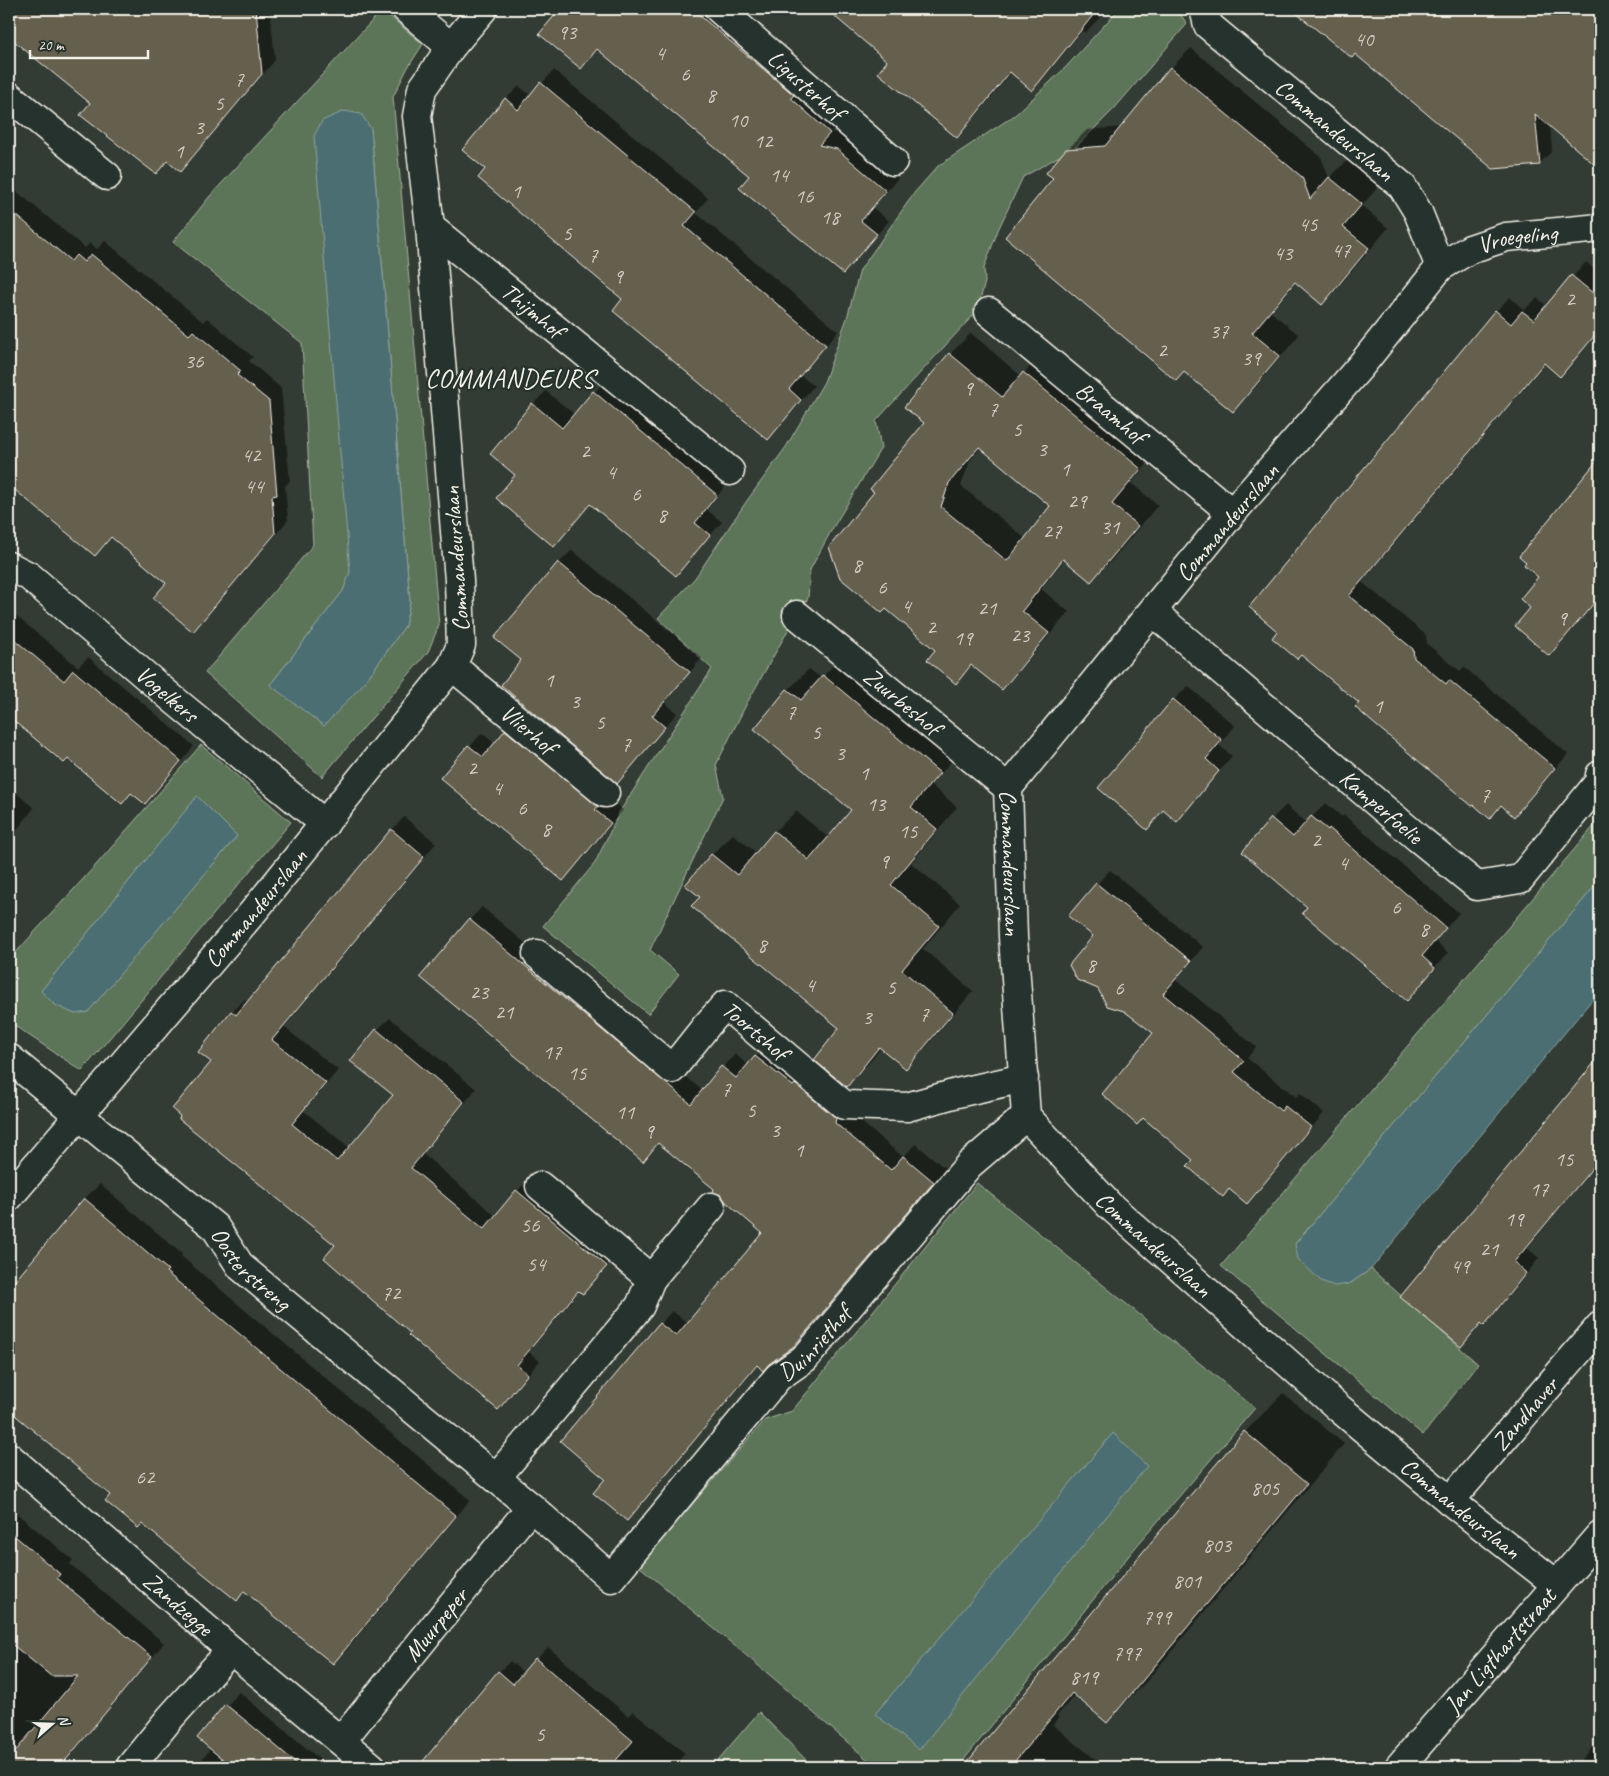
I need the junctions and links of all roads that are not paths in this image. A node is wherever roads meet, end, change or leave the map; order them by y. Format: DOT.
graph roads {
  1 [pos="406,9"];
  2 [pos="483,9"];
  3 [pos="719,9"];
  4 [pos="1204,9"];
  5 [pos="451,47"];
  6 [pos="9,96"];
  7 [pos="893,161"];
  8 [pos="107,176"];
  9 [pos="430,226"];
  10 [pos="1600,228"];
  11 [pos="1440,267"];
  12 [pos="989,312"];
  13 [pos="730,471"];
  14 [pos="1232,513"];
  15 [pos="9,566"];
  16 [pos="1153,612"];
  17 [pos="798,615"];
  18 [pos="452,666"];
  19 [pos="1600,775"];
  20 [pos="1008,788"];
  21 [pos="605,792"];
  22 [pos="325,824"];
  23 [pos="537,954"];
  24 [pos="9,1058"];
  25 [pos="1024,1078"];
  26 [pos="78,1115"];
  27 [pos="1026,1116"];
  28 [pos="540,1186"];
  29 [pos="9,1197"];
  30 [pos="711,1207"];
  31 [pos="651,1278"];
  32 [pos="1600,1326"];
  33 [pos="9,1457"];
  34 [pos="496,1478"];
  35 [pos="1450,1501"];
  36 [pos="531,1507"];
  37 [pos="1600,1535"];
  38 [pos="611,1578"];
  39 [pos="1556,1584"];
  40 [pos="231,1650"];
  41 [pos="341,1741"];
  42 [pos="130,1767"];
  43 [pos="372,1767"];
  44 [pos="1399,1767"];
  1 -- 5 [label="street"];
  2 -- 5 [label="street, Commandeurslaan"];
  3 -- 7 [label="street, Ligusterhof"];
  4 -- 11 [label="street, Commandeurslaan"];
  5 -- 9 [label="street, Commandeurslaan"];
  6 -- 8 [label="street"];
  9 -- 13 [label="street, Thijmhof"];
  9 -- 18 [label="street, Commandeurslaan"];
  10 -- 11 [label="street, Vroegeling"];
  11 -- 14 [label="street, Commandeurslaan"];
  12 -- 14 [label="street, Braamhof"];
  14 -- 16 [label="street, Commandeurslaan"];
  15 -- 22 [label="street, Vogelkers"];
  16 -- 19 [label="street, Kamperfoelie"];
  16 -- 20 [label="street, Commandeurslaan"];
  17 -- 20 [label="street, Zuurbeshof"];
  18 -- 21 [label="street, Vlierhof"];
  18 -- 22 [label="street, Commandeurslaan"];
  20 -- 25 [label="street, Commandeurslaan"];
  22 -- 26 [label="street, Commandeurslaan"];
  23 -- 25 [label="street, Toortshof"];
  24 -- 26 [label="street, Oosterstreng"];
  25 -- 27 [label="street, Commandeurslaan"];
  26 -- 29 [label="street, Commandeurslaan"];
  26 -- 34 [label="street, Oosterstreng"];
  27 -- 35 [label="street, Commandeurslaan"];
  27 -- 38 [label="street, Duinriethof"];
  28 -- 31 [label="street"];
  30 -- 31 [label="street"];
  31 -- 34 [label="street"];
  32 -- 35 [label="street, Zandhaver"];
  33 -- 40 [label="street, Zandzegge"];
  34 -- 36 [label="street, Oosterstreng"];
  35 -- 39 [label="street, Commandeurslaan"];
  36 -- 38 [label="street, Oosterstreng"];
  36 -- 41 [label="street, Muurpeper"];
  37 -- 39 [label="street, Jan Ligthartstraat"];
  39 -- 44 [label="street, Jan Ligthartstraat"];
  40 -- 41 [label="street"];
  40 -- 42 [label="street, Zandzegge"];
  41 -- 43 [label="street"];
}
